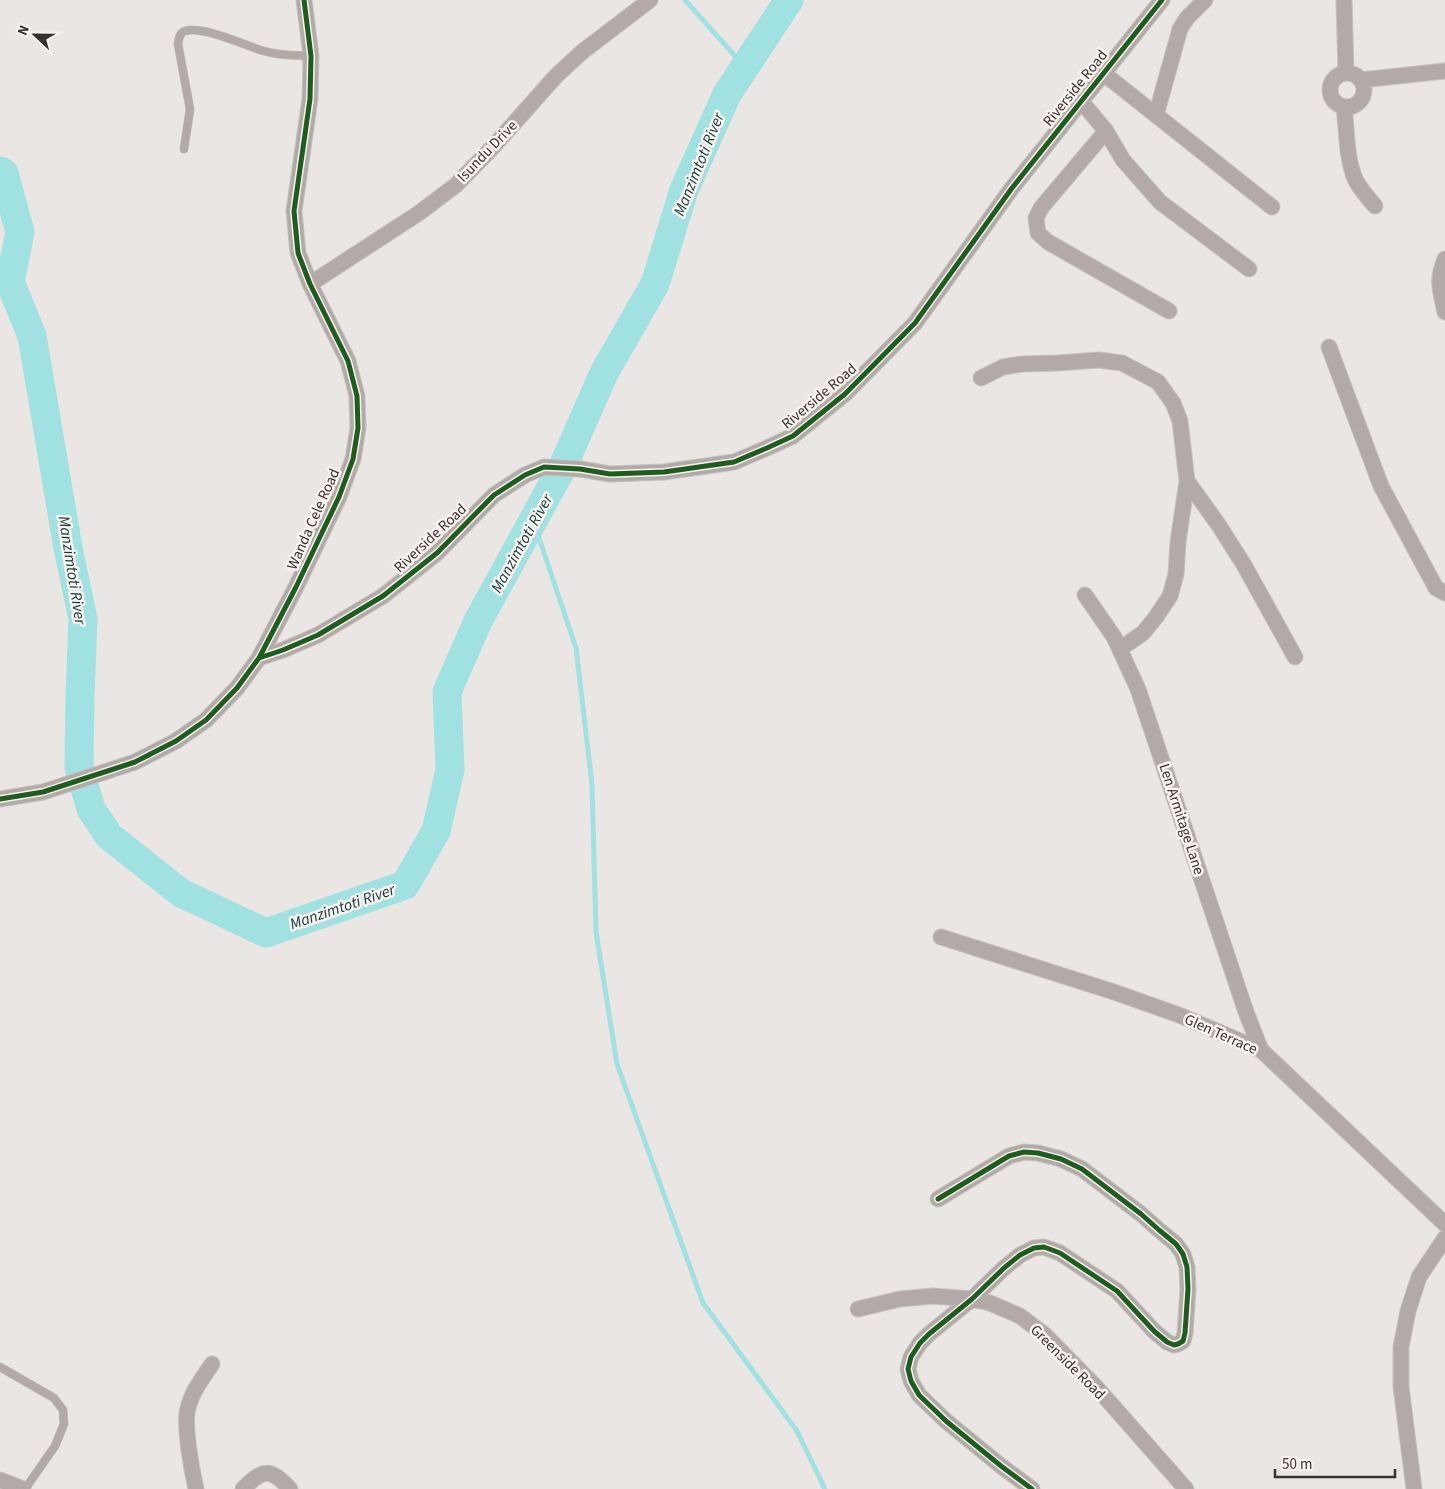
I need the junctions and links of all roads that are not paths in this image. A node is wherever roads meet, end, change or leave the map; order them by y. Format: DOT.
graph roads {
  1 [pos="304,0"];
  2 [pos="650,0"];
  3 [pos="1162,0"];
  4 [pos="1205,0"];
  5 [pos="1344,0"];
  6 [pos="311,56"];
  7 [pos="1445,72"];
  8 [pos="1103,73"];
  9 [pos="1346,73"];
  10 [pos="1361,80"];
  11 [pos="1081,101"];
  12 [pos="1344,107"];
  13 [pos="1156,115"];
  14 [pos="1106,130"];
  15 [pos="184,149"];
  16 [pos="1374,206"];
  17 [pos="1272,207"];
  18 [pos="1445,259"];
  19 [pos="1249,268"];
  20 [pos="310,284"];
  21 [pos="1169,311"];
  22 [pos="1445,312"];
  23 [pos="1329,346"];
  24 [pos="980,378"];
  25 [pos="1187,481"];
  26 [pos="1445,594"];
  27 [pos="1086,595"];
  28 [pos="1120,649"];
  29 [pos="1296,657"];
  30 [pos="259,658"];
  31 [pos="0,799"];
  32 [pos="941,937"];
  33 [pos="1261,1050"];
  34 [pos="938,1199"];
  35 [pos="1445,1224"];
  36 [pos="1445,1238"];
  37 [pos="972,1299"];
  38 [pos="858,1309"];
  39 [pos="212,1364"];
  40 [pos="0,1366"];
  41 [pos="0,1480"];
  42 [pos="24,1489"];
  43 [pos="196,1489"];
  44 [pos="242,1489"];
  45 [pos="290,1489"];
  46 [pos="1032,1489"];
  47 [pos="1186,1489"];
  48 [pos="1414,1489"];
  1 -- 6 [label="street, Wanda Cele Road"];
  2 -- 20 [label="street, Isundu Drive"];
  3 -- 8 [label="street, Riverside Road"];
  4 -- 13 [label="street"];
  5 -- 9 [label="street"];
  6 -- 15 [label="lane"];
  6 -- 20 [label="street, Wanda Cele Road"];
  7 -- 10 [label="street"];
  8 -- 11 [label="street, Riverside Road"];
  8 -- 13 [label="street"];
  9 -- 10 [label="street"];
  9 -- 12 [label="street"];
  10 -- 12 [label="street"];
  11 -- 14 [label="street"];
  11 -- 30 [label="street, Riverside Road"];
  12 -- 16 [label="street"];
  13 -- 17 [label="street"];
  14 -- 19 [label="street"];
  14 -- 21 [label="street"];
  18 -- 22 [label="street"];
  20 -- 30 [label="street, Wanda Cele Road"];
  23 -- 26 [label="street"];
  24 -- 25 [label="street"];
  25 -- 28 [label="street"];
  25 -- 29 [label="street"];
  27 -- 28 [label="street, Len Armitage Lane"];
  28 -- 33 [label="street, Len Armitage Lane"];
  30 -- 31 [label="street, Wanda Cele Road"];
  32 -- 33 [label="street, Glen Terrace"];
  33 -- 35 [label="street, Glen Terrace"];
  34 -- 37 [label="street"];
  36 -- 48 [label="street"];
  37 -- 38 [label="street, Greenside Road"];
  37 -- 46 [label="street"];
  37 -- 47 [label="street, Greenside Road"];
  39 -- 43 [label="street"];
  40 -- 42 [label="lane"];
  41 -- 42 [label="street"];
  44 -- 45 [label="street"];
}
